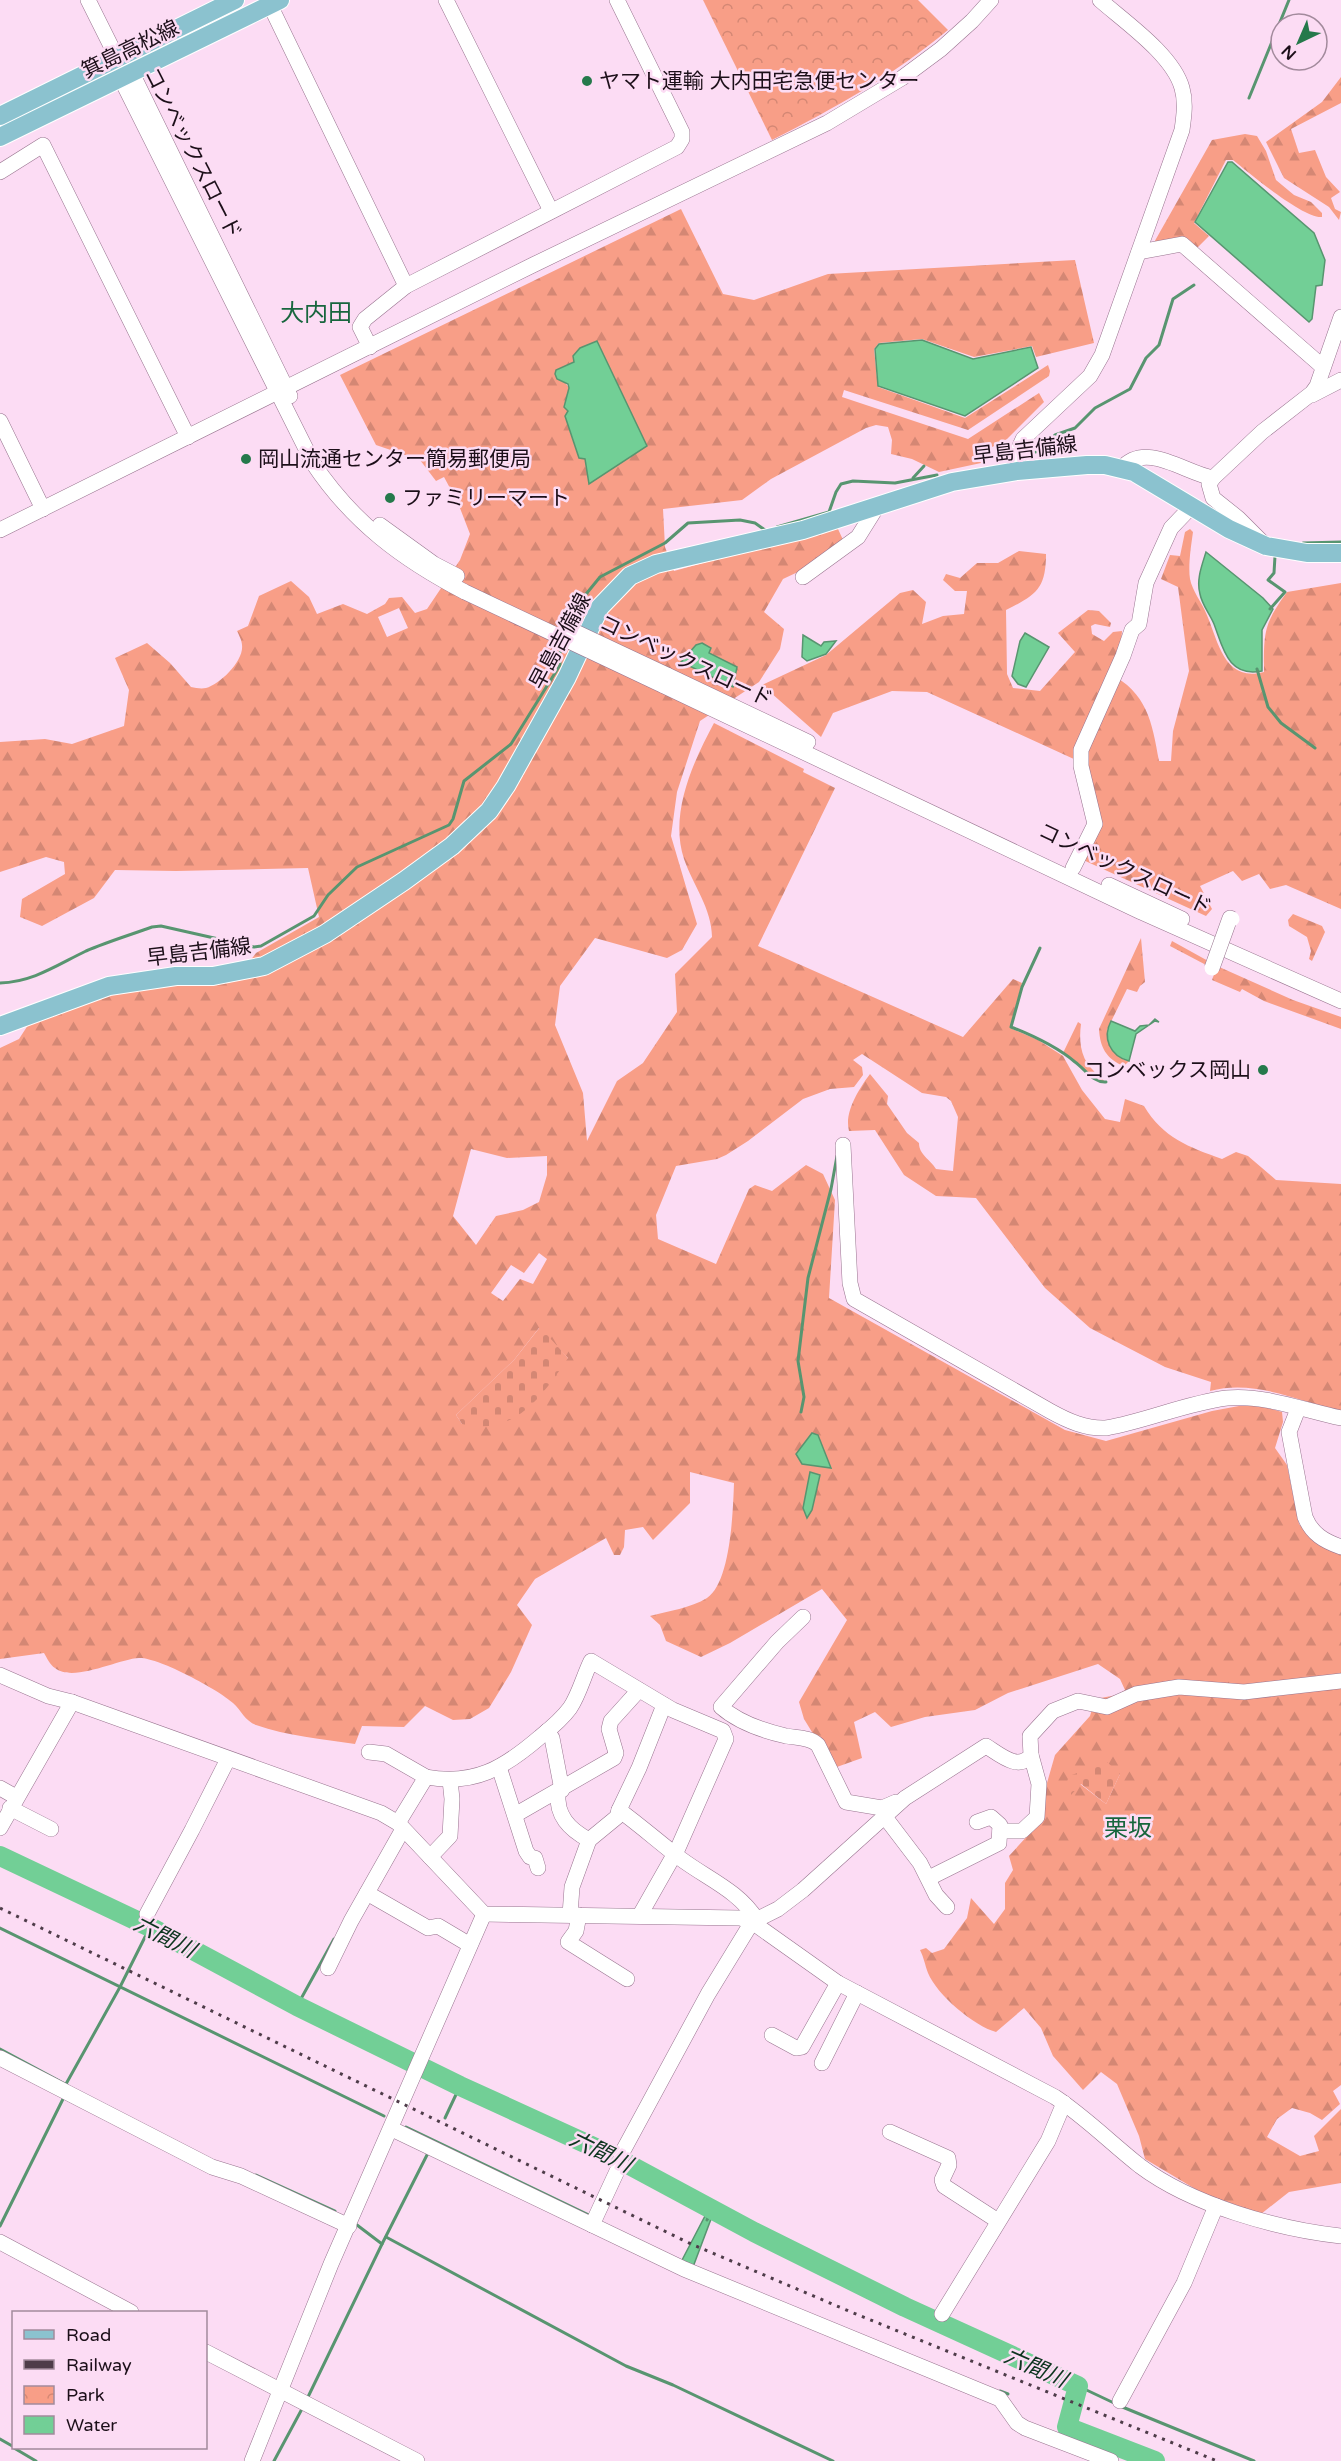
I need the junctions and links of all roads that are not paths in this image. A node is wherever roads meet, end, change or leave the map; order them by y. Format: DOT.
graph roads {
  1 [pos="88,0"];
  2 [pos="235,0"];
  3 [pos="446,0"];
  4 [pos="617,0"];
  5 [pos="991,0"];
  6 [pos="1100,0"];
  7 [pos="275,3"];
  8 [pos="117,58"];
  9 [pos="126,76"];
  10 [pos="0,116"];
  11 [pos="0,137"];
  12 [pos="0,172"];
  13 [pos="551,211"];
  14 [pos="1139,252"];
  15 [pos="406,286"];
  16 [pos="1341,317"];
  17 [pos="370,347"];
  18 [pos="1323,367"];
  19 [pos="1341,380"];
  20 [pos="281,391"];
  21 [pos="1308,397"];
  22 [pos="0,421"];
  23 [pos="188,437"];
  24 [pos="1122,468"];
  25 [pos="1017,471"];
  26 [pos="1213,478"];
  27 [pos="878,505"];
  28 [pos="1191,507"];
  29 [pos="43,508"];
  30 [pos="0,530"];
  31 [pos="1266,546"];
  32 [pos="1341,553"];
  33 [pos="803,577"];
  34 [pos="665,680"];
  35 [pos="1073,868"];
  36 [pos="1231,918"];
  37 [pos="1212,968"];
  38 [pos="1341,991"];
  39 [pos="1341,1001"];
  40 [pos="0,1026"];
  41 [pos="843,1145"];
  42 [pos="1296,1408"];
  43 [pos="1341,1418"];
  44 [pos="1341,1548"];
  45 [pos="803,1617"];
  46 [pos="0,1676"];
  47 [pos="1341,1681"];
  48 [pos="639,1690"];
  49 [pos="72,1702"];
  50 [pos="664,1705"];
  51 [pos="733,1718"];
  52 [pos="547,1731"];
  53 [pos="726,1739"];
  54 [pos="369,1752"];
  55 [pos="1031,1755"];
  56 [pos="228,1759"];
  57 [pos="499,1767"];
  58 [pos="426,1777"];
  59 [pos="450,1780"];
  60 [pos="0,1788"];
  61 [pos="560,1791"];
  62 [pos="905,1798"];
  63 [pos="13,1803"];
  64 [pos="619,1810"];
  65 [pos="515,1815"];
  66 [pos="885,1817"];
  67 [pos="976,1822"];
  68 [pos="400,1826"];
  69 [pos="0,1828"];
  70 [pos="51,1829"];
  71 [pos="1000,1831"];
  72 [pos="589,1840"];
  73 [pos="675,1854"];
  74 [pos="430,1857"];
  75 [pos="538,1868"];
  76 [pos="929,1878"];
  77 [pos="367,1893"];
  78 [pos="947,1907"];
  79 [pos="147,1914"];
  80 [pos="484,1914"];
  81 [pos="575,1915"];
  82 [pos="640,1915"];
  83 [pos="754,1921"];
  84 [pos="470,1945"];
  85 [pos="328,1968"];
  86 [pos="627,1979"];
  87 [pos="838,1983"];
  88 [pos="856,1993"];
  89 [pos="772,2035"];
  90 [pos="0,2058"];
  91 [pos="822,2063"];
  92 [pos="1064,2103"];
  93 [pos="392,2129"];
  94 [pos="890,2132"];
  95 [pos="1216,2206"];
  96 [pos="594,2220"];
  97 [pos="998,2221"];
  98 [pos="349,2226"];
  99 [pos="1341,2236"];
  100 [pos="0,2242"];
  101 [pos="127,2311"];
  102 [pos="942,2313"];
  103 [pos="207,2353"];
  104 [pos="280,2393"];
  105 [pos="1120,2401"];
  106 [pos="1096,2458"];
  107 [pos="252,2461"];
  108 [pos="417,2461"];
  1 -- 8 [label="street, コンベックスロード"];
  2 -- 8 [label="main road, 箕島高松線"];
  3 -- 13 [label="street"];
  4 -- 13 [label="street"];
  5 -- 17 [label="street"];
  6 -- 14 [label="street"];
  7 -- 9 [label="main road, 箕島高松線"];
  7 -- 15 [label="street"];
  8 -- 9 [label="street, コンベックスロード"];
  8 -- 10 [label="main road, 箕島高松線"];
  9 -- 11 [label="main road, 箕島高松線"];
  9 -- 20 [label="street, コンベックスロード"];
  12 -- 23 [label="street"];
  13 -- 15 [label="street"];
  14 -- 18 [label="street"];
  14 -- 25 [label="street"];
  15 -- 17 [label="street"];
  16 -- 18 [label="street"];
  17 -- 20 [label="street"];
  18 -- 21 [label="street"];
  19 -- 21 [label="street"];
  20 -- 23 [label="street"];
  20 -- 34 [label="street, コンベックスロード, bridge"];
  21 -- 26 [label="street"];
  22 -- 29 [label="street"];
  23 -- 29 [label="street"];
  24 -- 25 [label="main road, 早島吉備線"];
  24 -- 26 [label="street"];
  24 -- 28 [label="main road, 早島吉備線"];
  25 -- 27 [label="main road, 早島吉備線"];
  26 -- 31 [label="street"];
  27 -- 33 [label="street"];
  27 -- 40 [label="main road, 早島吉備線"];
  28 -- 31 [label="main road, 早島吉備線"];
  28 -- 35 [label="street"];
  29 -- 30 [label="street"];
  31 -- 32 [label="main road, 早島吉備線"];
  34 -- 35 [label="street, コンベックスロード"];
  34 -- 39 [label="street, コンベックスロード"];
  35 -- 38 [label="street, コンベックスロード"];
  36 -- 37 [label="street, bridge"];
  41 -- 42 [label="street"];
  42 -- 43 [label="street"];
  42 -- 44 [label="street"];
  45 -- 51 [label="street"];
  46 -- 49 [label="street"];
  47 -- 55 [label="street"];
  48 -- 50 [label="street"];
  48 -- 52 [label="street"];
  48 -- 61 [label="street"];
  49 -- 56 [label="street"];
  49 -- 63 [label="street"];
  50 -- 53 [label="street"];
  50 -- 64 [label="street"];
  51 -- 53 [label="street"];
  51 -- 62 [label="street"];
  52 -- 57 [label="street"];
  52 -- 61 [label="street"];
  53 -- 73 [label="street"];
  54 -- 58 [label="street"];
  55 -- 62 [label="street"];
  55 -- 71 [label="street"];
  56 -- 68 [label="street"];
  56 -- 79 [label="street"];
  57 -- 59 [label="street"];
  57 -- 65 [label="street"];
  58 -- 59 [label="street"];
  58 -- 68 [label="street"];
  59 -- 74 [label="street"];
  60 -- 63 [label="street"];
  61 -- 65 [label="street"];
  61 -- 72 [label="street"];
  62 -- 66 [label="street"];
  63 -- 69 [label="street"];
  63 -- 70 [label="street"];
  64 -- 72 [label="street"];
  64 -- 73 [label="street"];
  65 -- 75 [label="street"];
  66 -- 76 [label="street"];
  66 -- 83 [label="street"];
  67 -- 71 [label="street"];
  68 -- 74 [label="street"];
  68 -- 77 [label="street"];
  71 -- 76 [label="street"];
  72 -- 81 [label="street"];
  73 -- 82 [label="street"];
  73 -- 83 [label="street"];
  74 -- 80 [label="street"];
  76 -- 78 [label="street"];
  77 -- 84 [label="street"];
  77 -- 85 [label="street"];
  80 -- 81 [label="street"];
  80 -- 84 [label="street"];
  81 -- 82 [label="street"];
  81 -- 86 [label="street"];
  82 -- 83 [label="street"];
  83 -- 87 [label="street"];
  83 -- 96 [label="street"];
  84 -- 93 [label="street"];
  87 -- 88 [label="street"];
  87 -- 89 [label="street"];
  88 -- 91 [label="street"];
  88 -- 92 [label="street"];
  90 -- 98 [label="street"];
  92 -- 95 [label="street"];
  92 -- 97 [label="street"];
  93 -- 96 [label="street"];
  93 -- 98 [label="street"];
  94 -- 97 [label="street"];
  95 -- 99 [label="street"];
  95 -- 105 [label="street"];
  96 -- 106 [label="street"];
  97 -- 102 [label="street"];
  98 -- 104 [label="street"];
  100 -- 101 [label="street"];
  103 -- 104 [label="street"];
  104 -- 107 [label="street"];
  104 -- 108 [label="street"];
}
